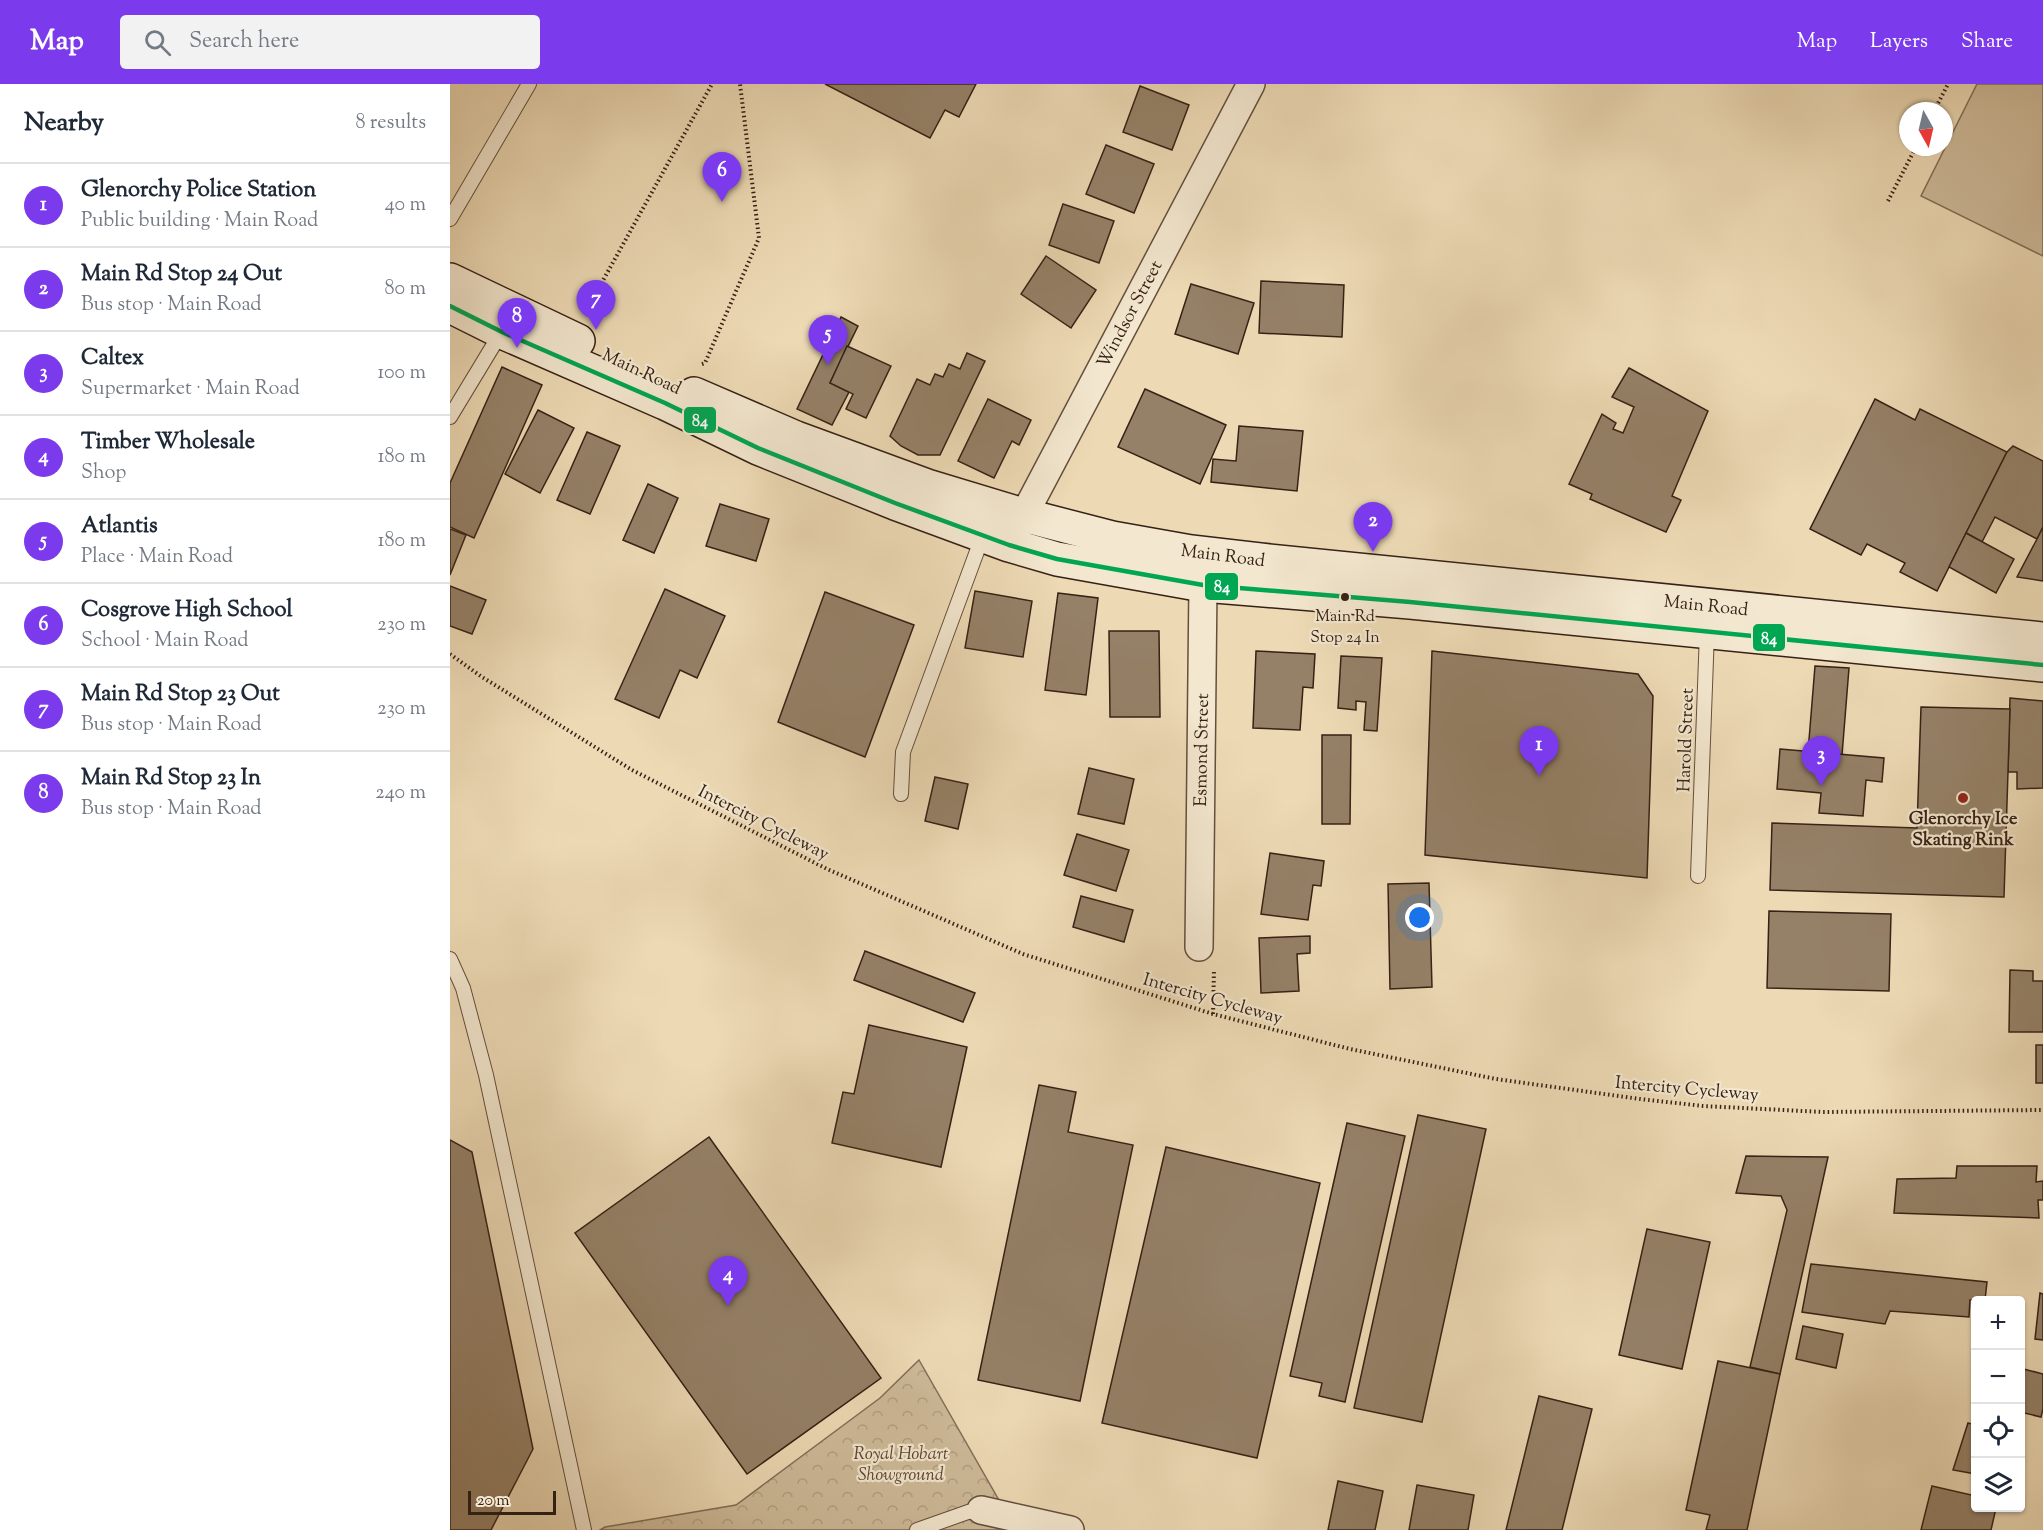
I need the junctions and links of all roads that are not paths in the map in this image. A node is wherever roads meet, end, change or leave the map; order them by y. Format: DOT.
graph roads {
  1 [pos="529,84"];
  2 [pos="1251,84"];
  3 [pos="450,219"];
  4 [pos="450,280"];
  5 [pos="450,306"];
  6 [pos="508,322"];
  7 [pos="450,417"];
  8 [pos="1023,515"];
  9 [pos="996,540"];
  10 [pos="1206,570"];
  11 [pos="1707,619"];
  12 [pos="2043,639"];
  13 [pos="2043,665"];
  14 [pos="901,794"];
  15 [pos="1698,876"];
  16 [pos="1198,947"];
  17 [pos="450,959"];
  18 [pos="981,1510"];
  19 [pos="584,1530"];
  20 [pos="918,1530"];
  21 [pos="1070,1530"];
  1 -- 3 [label="lane"];
  2 -- 8 [label="street, Windsor Street"];
  4 -- 6 [label="main road, Main Road"];
  5 -- 6 [label="main road, Main Road"];
  6 -- 7 [label="lane"];
  6 -- 8 [label="main road, Main Road"];
  6 -- 9 [label="main road, Main Road"];
  8 -- 9 [label="street, Windsor Street"];
  8 -- 10 [label="main road, Main Road"];
  9 -- 10 [label="main road, Main Road"];
  9 -- 14 [label="lane"];
  10 -- 11 [label="main road, Main Road"];
  10 -- 16 [label="street, Esmond Street"];
  11 -- 12 [label="main road, Main Road"];
  11 -- 13 [label="main road, Main Road"];
  11 -- 15 [label="lane, Harold Street"];
  17 -- 19 [label="lane"];
  18 -- 20 [label="lane"];
  18 -- 21 [label="street"];
}
